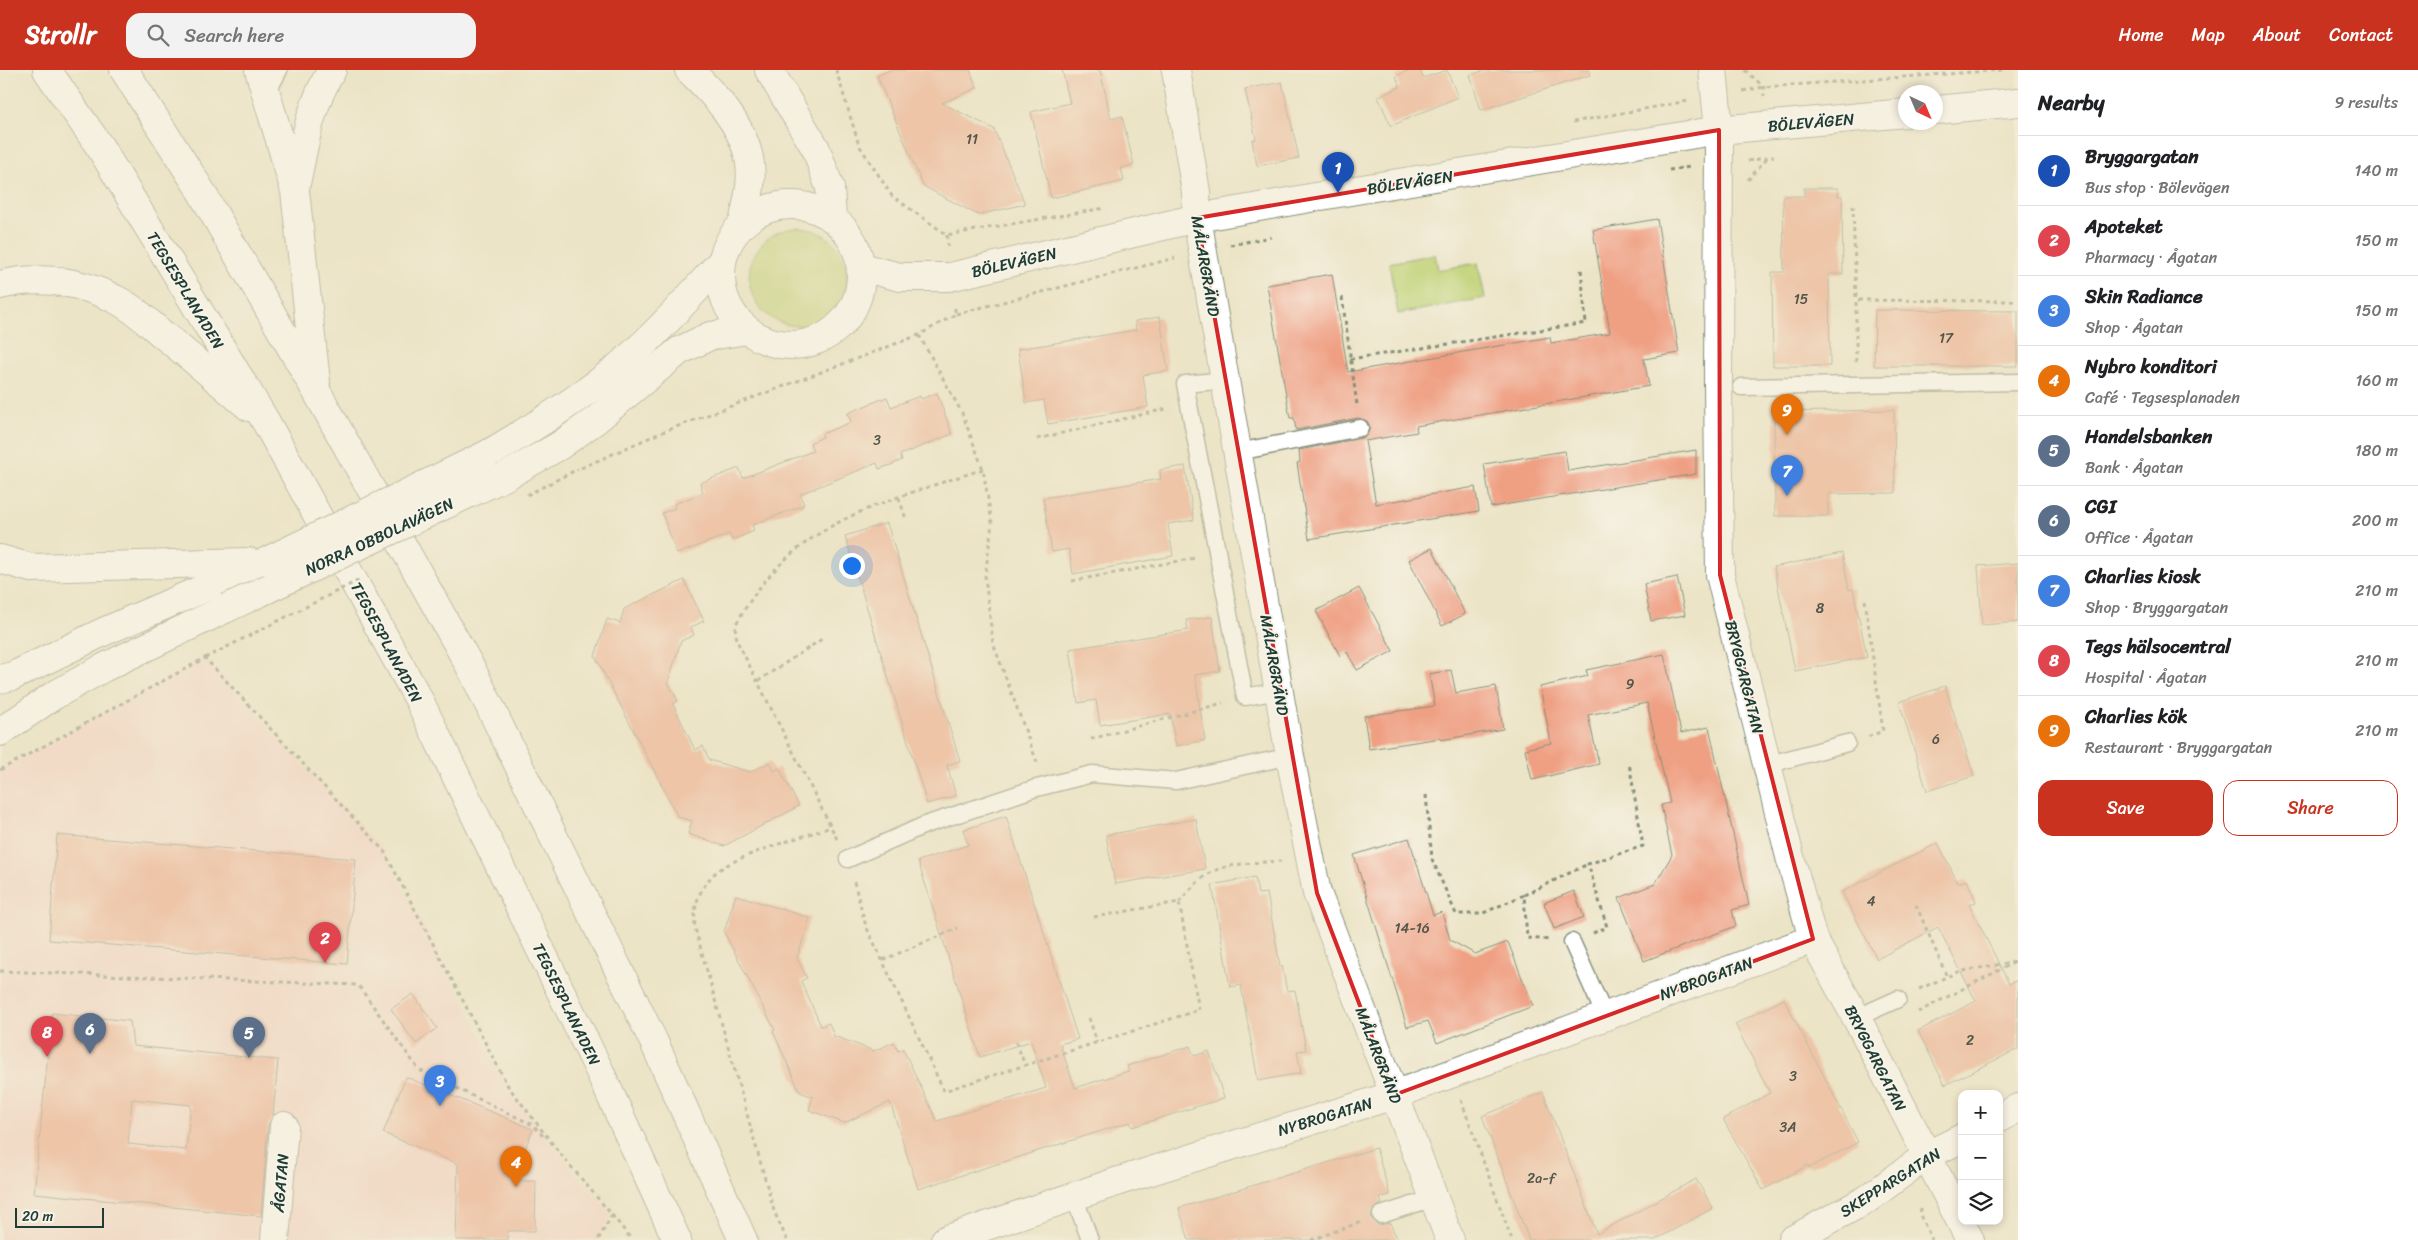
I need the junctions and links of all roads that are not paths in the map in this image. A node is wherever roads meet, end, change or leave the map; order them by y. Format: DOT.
graph roads {
  1 [pos="47,70"];
  2 [pos="124,70"];
  3 [pos="332,70"];
  4 [pos="689,70"];
  5 [pos="769,70"];
  6 [pos="1176,70"];
  7 [pos="1713,70"];
  8 [pos="268,78"];
  9 [pos="2018,102"];
  10 [pos="1943,109"];
  11 [pos="1898,114"];
  12 [pos="1719,130"];
  13 [pos="295,191"];
  14 [pos="832,218"];
  15 [pos="1197,218"];
  16 [pos="743,224"];
  17 [pos="722,261"];
  18 [pos="861,268"];
  19 [pos="6,276"];
  20 [pos="748,330"];
  21 [pos="1226,380"];
  22 [pos="2018,382"];
  23 [pos="1742,386"];
  24 [pos="318,394"];
  25 [pos="266,422"];
  26 [pos="1360,428"];
  27 [pos="1238,452"];
  28 [pos="0,558"];
  29 [pos="207,575"];
  30 [pos="0,679"];
  31 [pos="1279,691"];
  32 [pos="0,732"];
  33 [pos="1847,743"];
  34 [pos="1290,756"];
  35 [pos="1767,765"];
  36 [pos="848,859"];
  37 [pos="1813,939"];
  38 [pos="1572,942"];
  39 [pos="1898,999"];
  40 [pos="1605,1016"];
  41 [pos="1856,1018"];
  42 [pos="1394,1094"];
  43 [pos="2018,1108"];
  44 [pos="2003,1116"];
  45 [pos="284,1126"];
  46 [pos="1958,1140"];
  47 [pos="1926,1156"];
  48 [pos="1074,1196"];
  49 [pos="1434,1198"];
  50 [pos="1381,1215"];
  51 [pos="275,1240"];
  52 [pos="677,1240"];
  53 [pos="743,1240"];
  54 [pos="945,1240"];
  55 [pos="1090,1240"];
  56 [pos="1450,1240"];
  57 [pos="1792,1240"];
  58 [pos="1970,1240"];
  1 -- 25 [label="street, TEGSESPLANADEN"];
  2 -- 24 [label="street"];
  3 -- 13 [label="street"];
  4 -- 16 [label="street"];
  5 -- 14 [label="street"];
  6 -- 15 [label="street, MÅLARGRÄND"];
  7 -- 12 [label="street, BRYGGARGATAN"];
  8 -- 13 [label="street"];
  9 -- 10 [label="street"];
  11 -- 12 [label="street, BÖLEVÄGEN"];
  12 -- 15 [label="street, BÖLEVÄGEN"];
  12 -- 35 [label="street, BRYGGARGATAN"];
  13 -- 24 [label="street"];
  14 -- 16 [label="street"];
  14 -- 18 [label="street"];
  15 -- 18 [label="street, BÖLEVÄGEN"];
  15 -- 21 [label="street, MÅLARGRÄND"];
  16 -- 17 [label="street"];
  17 -- 20 [label="street"];
  17 -- 29 [label="street, NORRA OBBOLAVÄGEN, bridge"];
  18 -- 20 [label="street"];
  19 -- 25 [label="street"];
  20 -- 32 [label="street, NORRA OBBOLAVÄGEN, bridge"];
  21 -- 27 [label="street, MÅLARGRÄND"];
  21 -- 31 [label="lane"];
  22 -- 23 [label="lane"];
  24 -- 53 [label="street"];
  25 -- 52 [label="street, TEGSESPLANADEN"];
  26 -- 27 [label="lane"];
  27 -- 31 [label="street, MÅLARGRÄND"];
  28 -- 29 [label="street"];
  29 -- 30 [label="street, NORRA OBBOLAVÄGEN"];
  31 -- 34 [label="street, MÅLARGRÄND"];
  33 -- 35 [label="lane"];
  34 -- 36 [label="lane"];
  34 -- 42 [label="street, MÅLARGRÄND"];
  35 -- 37 [label="street, BRYGGARGATAN"];
  37 -- 40 [label="street, NYBROGATAN"];
  37 -- 41 [label="street, BRYGGARGATAN"];
  38 -- 40 [label="lane"];
  39 -- 41 [label="lane"];
  40 -- 42 [label="street, NYBROGATAN"];
  41 -- 47 [label="street, BRYGGARGATAN"];
  42 -- 48 [label="street, NYBROGATAN"];
  42 -- 49 [label="street, MÅLARGRÄND"];
  43 -- 44 [label="street"];
  45 -- 51 [label="street, ÅGATAN"];
  46 -- 47 [label="street, SKEPPARGATAN"];
  47 -- 57 [label="street, SKEPPARGATAN"];
  47 -- 58 [label="street, BRYGGARGATAN"];
  48 -- 54 [label="street, NYBROGATAN"];
  48 -- 55 [label="lane"];
  49 -- 50 [label="lane"];
  49 -- 56 [label="street, MÅLARGRÄND"];
}
